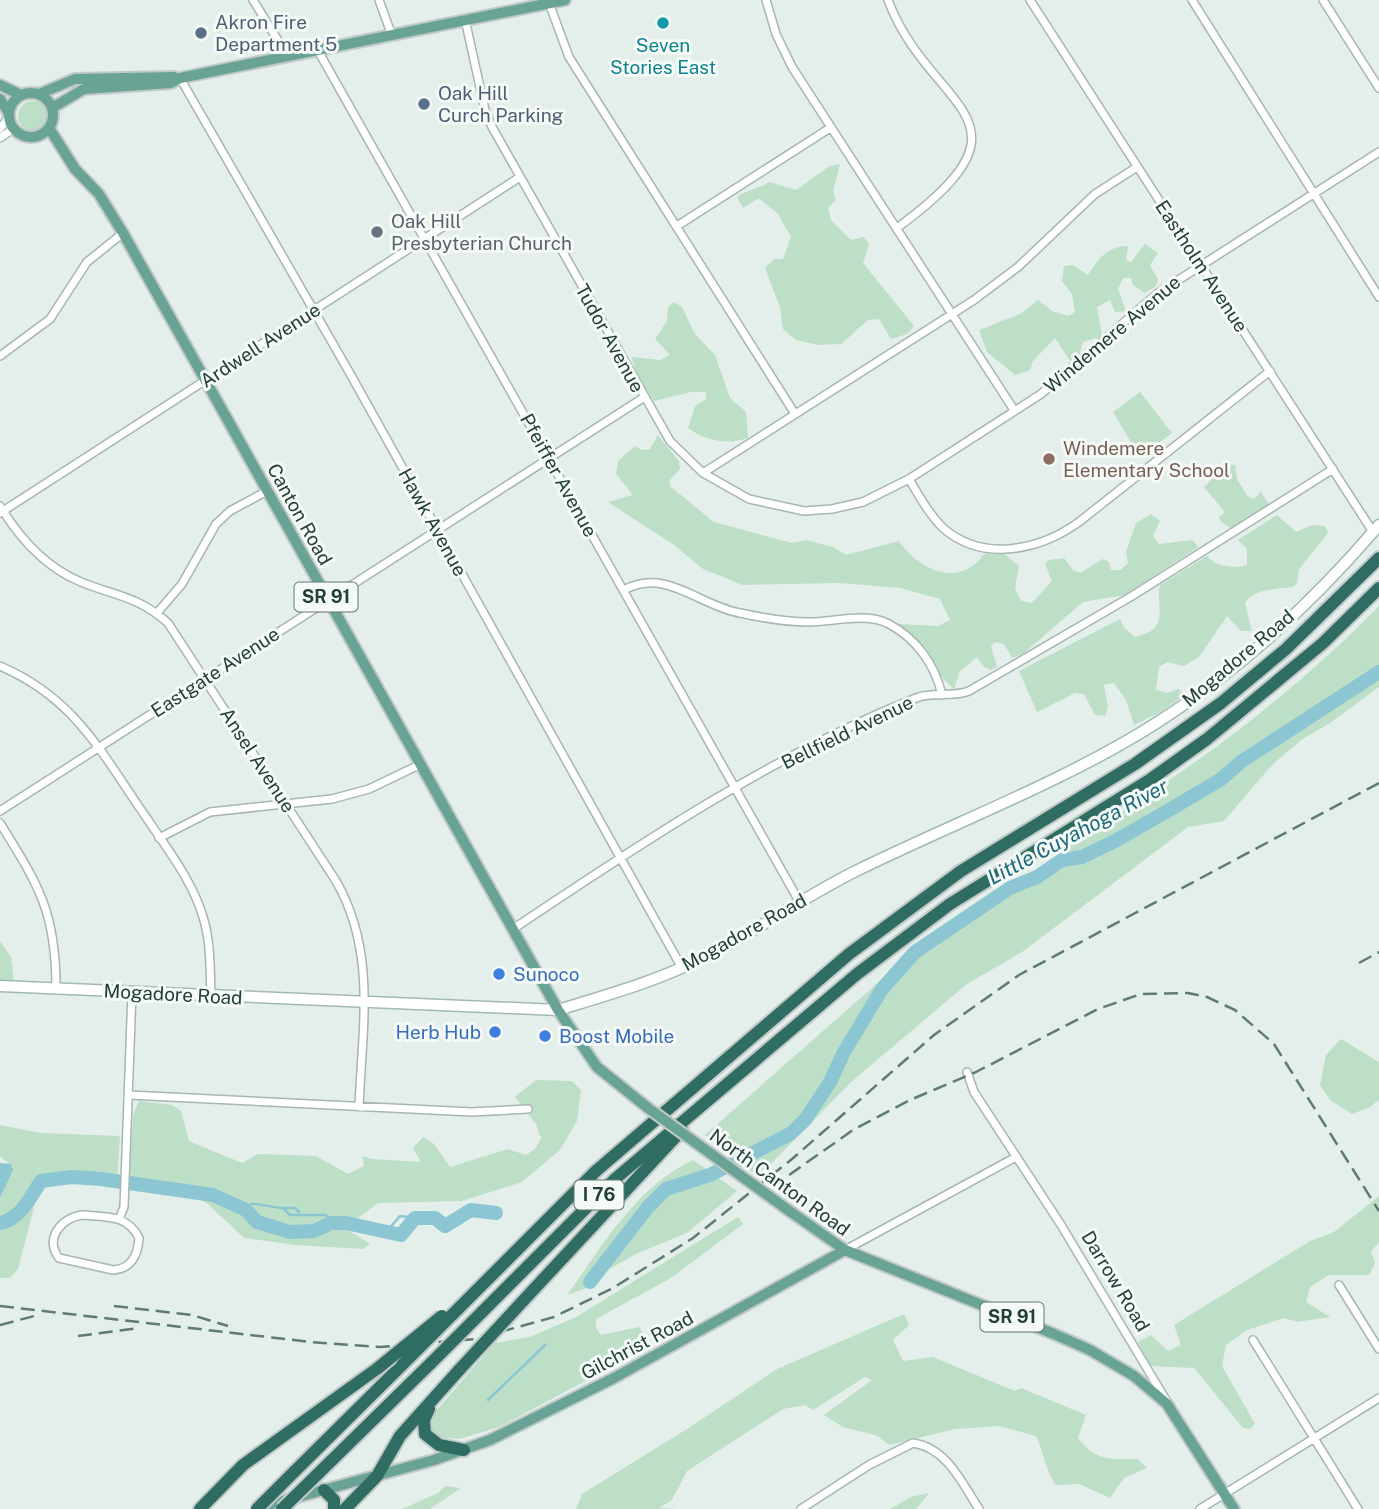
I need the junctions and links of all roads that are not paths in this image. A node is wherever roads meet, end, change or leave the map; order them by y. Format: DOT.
graph roads {
  1 [pos="253,0"];
  2 [pos="379,0"];
  3 [pos="565,0"];
  4 [pos="766,0"];
  5 [pos="888,0"];
  6 [pos="1030,0"];
  7 [pos="1192,0"];
  8 [pos="1323,0"];
  9 [pos="549,3"];
  10 [pos="465,18"];
  11 [pos="391,33"];
  12 [pos="317,49"];
  13 [pos="287,55"];
  14 [pos="180,78"];
  15 [pos="0,85"];
  16 [pos="1379,88"];
  17 [pos="39,94"];
  18 [pos="21,95"];
  19 [pos="0,99"];
  20 [pos="52,108"];
  21 [pos="10,120"];
  22 [pos="49,128"];
  23 [pos="830,128"];
  24 [pos="0,129"];
  25 [pos="36,137"];
  26 [pos="0,138"];
  27 [pos="62,151"];
  28 [pos="1379,152"];
  29 [pos="1137,167"];
  30 [pos="520,177"];
  31 [pos="1314,194"];
  32 [pos="677,226"];
  33 [pos="897,228"];
  34 [pos="123,233"];
  35 [pos="425,238"];
  36 [pos="1201,264"];
  37 [pos="1379,296"];
  38 [pos="313,310"];
  39 [pos="953,314"];
  40 [pos="0,356"];
  41 [pos="1270,371"];
  42 [pos="206,381"];
  43 [pos="643,398"];
  44 [pos="1014,410"];
  45 [pos="794,414"];
  46 [pos="550,458"];
  47 [pos="1333,469"];
  48 [pos="703,473"];
  49 [pos="909,479"];
  50 [pos="267,491"];
  51 [pos="1,510"];
  52 [pos="799,510"];
  53 [pos="1376,528"];
  54 [pos="436,530"];
  55 [pos="1379,558"];
  56 [pos="1379,589"];
  57 [pos="624,590"];
  58 [pos="328,600"];
  59 [pos="157,613"];
  60 [pos="0,666"];
  61 [pos="206,679"];
  62 [pos="942,695"];
  63 [pos="101,747"];
  64 [pos="421,764"];
  65 [pos="734,787"];
  66 [pos="287,804"];
  67 [pos="0,811"];
  68 [pos="0,823"];
  69 [pos="159,838"];
  70 [pos="622,858"];
  71 [pos="799,901"];
  72 [pos="513,929"];
  73 [pos="682,968"];
  74 [pos="0,986"];
  75 [pos="56,988"];
  76 [pos="132,993"];
  77 [pos="211,996"];
  78 [pos="364,1003"];
  79 [pos="558,1010"];
  80 [pos="967,1072"];
  81 [pos="723,1086"];
  82 [pos="129,1095"];
  83 [pos="359,1107"];
  84 [pos="528,1109"];
  85 [pos="1016,1157"];
  86 [pos="120,1217"];
  87 [pos="845,1250"];
  88 [pos="1339,1284"];
  89 [pos="447,1316"];
  90 [pos="1253,1340"];
  91 [pos="1379,1349"];
  92 [pos="1379,1398"];
  93 [pos="433,1399"];
  94 [pos="1167,1404"];
  95 [pos="1314,1438"];
  96 [pos="464,1450"];
  97 [pos="377,1476"];
  98 [pos="324,1490"];
  99 [pos="1224,1494"];
  100 [pos="200,1509"];
  101 [pos="254,1509"];
  102 [pos="282,1509"];
  103 [pos="334,1509"];
  104 [pos="345,1509"];
  105 [pos="801,1509"];
  106 [pos="979,1509"];
  107 [pos="1200,1509"];
  108 [pos="1234,1509"];
  109 [pos="1357,1509"];
  1 -- 13 [label="street"];
  2 -- 11 [label="street"];
  3 -- 9 [label="main road"];
  4 -- 23 [label="street"];
  5 -- 33 [label="street"];
  6 -- 29 [label="street, Eastholm Avenue"];
  7 -- 31 [label="street"];
  8 -- 16 [label="street"];
  9 -- 10 [label="main road"];
  9 -- 32 [label="street"];
  10 -- 11 [label="main road"];
  10 -- 30 [label="street, Tudor Avenue"];
  11 -- 12 [label="main road"];
  12 -- 13 [label="main road"];
  12 -- 35 [label="street, Pfeiffer Avenue"];
  13 -- 14 [label="main road"];
  14 -- 17 [label="main road"];
  14 -- 20 [label="main road"];
  14 -- 38 [label="street, Hawk Avenue"];
  15 -- 18 [label="main road"];
  17 -- 18 [label="main road"];
  17 -- 20 [label="main road"];
  18 -- 21 [label="main road"];
  19 -- 21 [label="main road"];
  20 -- 22 [label="main road"];
  21 -- 24 [label="street"];
  21 -- 25 [label="main road"];
  21 -- 26 [label="street"];
  22 -- 25 [label="main road"];
  22 -- 27 [label="main road, Canton Road / SR 91"];
  23 -- 32 [label="street"];
  23 -- 33 [label="street"];
  25 -- 27 [label="main road, Canton Road / SR 91"];
  27 -- 34 [label="main road, Canton Road / SR 91"];
  28 -- 31 [label="street, Windemere Avenue"];
  29 -- 36 [label="street, Eastholm Avenue"];
  29 -- 39 [label="street"];
  30 -- 35 [label="street, Ardwell Avenue"];
  30 -- 43 [label="street, Tudor Avenue"];
  31 -- 36 [label="street, Windemere Avenue"];
  31 -- 37 [label="street"];
  32 -- 45 [label="street"];
  33 -- 39 [label="street"];
  34 -- 40 [label="street"];
  34 -- 42 [label="main road, Canton Road / SR 91"];
  35 -- 38 [label="street, Ardwell Avenue"];
  35 -- 46 [label="street, Pfeiffer Avenue"];
  36 -- 41 [label="street, Eastholm Avenue"];
  36 -- 44 [label="street, Windemere Avenue"];
  38 -- 42 [label="street, Ardwell Avenue"];
  38 -- 54 [label="street, Hawk Avenue"];
  39 -- 44 [label="street"];
  39 -- 45 [label="street"];
  41 -- 47 [label="street, Eastholm Avenue"];
  41 -- 49 [label="street"];
  42 -- 50 [label="main road, Canton Road / SR 91"];
  42 -- 51 [label="street, Ardwell Avenue"];
  43 -- 46 [label="street, Eastgate Avenue"];
  43 -- 48 [label="street, Tudor Avenue"];
  44 -- 49 [label="street, Windemere Avenue"];
  45 -- 48 [label="street"];
  46 -- 54 [label="street, Eastgate Avenue"];
  46 -- 57 [label="street, Pfeiffer Avenue"];
  47 -- 53 [label="street, Eastholm Avenue"];
  47 -- 62 [label="street, Bellfield Avenue"];
  48 -- 52 [label="street, Tudor Avenue"];
  49 -- 52 [label="street, Windemere Avenue"];
  50 -- 58 [label="main road, Canton Road / SR 91"];
  50 -- 59 [label="street"];
  51 -- 59 [label="street, Ansel Avenue"];
  53 -- 71 [label="street, Mogadore Road"];
  54 -- 58 [label="street, Eastgate Avenue"];
  54 -- 70 [label="street, Hawk Avenue"];
  55 -- 89 [label="highway, I 76"];
  56 -- 81 [label="highway, I 76"];
  57 -- 62 [label="street"];
  57 -- 65 [label="street, Pfeiffer Avenue"];
  58 -- 61 [label="street, Eastgate Avenue"];
  58 -- 64 [label="main road, Canton Road / SR 91"];
  59 -- 61 [label="street, Ansel Avenue"];
  60 -- 63 [label="street"];
  61 -- 63 [label="street, Eastgate Avenue"];
  61 -- 66 [label="street, Ansel Avenue"];
  62 -- 65 [label="street, Bellfield Avenue"];
  63 -- 67 [label="street, Eastgate Avenue"];
  63 -- 69 [label="street"];
  64 -- 66 [label="street"];
  64 -- 72 [label="main road, Canton Road / SR 91"];
  65 -- 70 [label="street, Bellfield Avenue"];
  65 -- 71 [label="street, Pfeiffer Avenue"];
  66 -- 69 [label="street"];
  66 -- 78 [label="street, Ansel Avenue"];
  68 -- 75 [label="street"];
  69 -- 77 [label="street"];
  70 -- 72 [label="street, Bellfield Avenue"];
  70 -- 73 [label="street, Hawk Avenue"];
  71 -- 73 [label="street, Mogadore Road"];
  72 -- 79 [label="main road, Canton Road / SR 91"];
  73 -- 79 [label="street, Mogadore Road"];
  74 -- 75 [label="street, Mogadore Road"];
  75 -- 76 [label="street, Mogadore Road"];
  76 -- 77 [label="street, Mogadore Road"];
  76 -- 82 [label="street"];
  77 -- 78 [label="street, Mogadore Road"];
  78 -- 79 [label="street, Mogadore Road"];
  78 -- 83 [label="street, Ansel Avenue"];
  79 -- 87 [label="main road, North Canton Road / SR 91, bridge"];
  80 -- 85 [label="street, Darrow Road"];
  81 -- 93 [label="highway, bridge"];
  81 -- 102 [label="highway, I 76, bridge"];
  82 -- 83 [label="street"];
  82 -- 86 [label="street"];
  83 -- 84 [label="street"];
  85 -- 87 [label="street, Gilchrist Road"];
  85 -- 94 [label="street, Darrow Road"];
  86 -- 86 [label="street"];
  87 -- 94 [label="main road, North Canton Road / SR 91"];
  87 -- 96 [label="main road, Gilchrist Road"];
  88 -- 91 [label="street"];
  89 -- 100 [label="highway, bridge"];
  89 -- 101 [label="highway, I 76, bridge"];
  90 -- 95 [label="street"];
  92 -- 95 [label="street"];
  93 -- 96 [label="highway"];
  93 -- 97 [label="highway"];
  94 -- 99 [label="main road, Darrow Road"];
  95 -- 99 [label="street"];
  95 -- 109 [label="street"];
  96 -- 97 [label="main road, Gilchrist Road"];
  97 -- 98 [label="main road, Gilchrist Road"];
  97 -- 104 [label="highway"];
  98 -- 101 [label="main road, Gilchrist Road"];
  98 -- 103 [label="highway"];
  99 -- 107 [label="street"];
  99 -- 108 [label="main road, Darrow Road"];
  105 -- 106 [label="street"];
}
